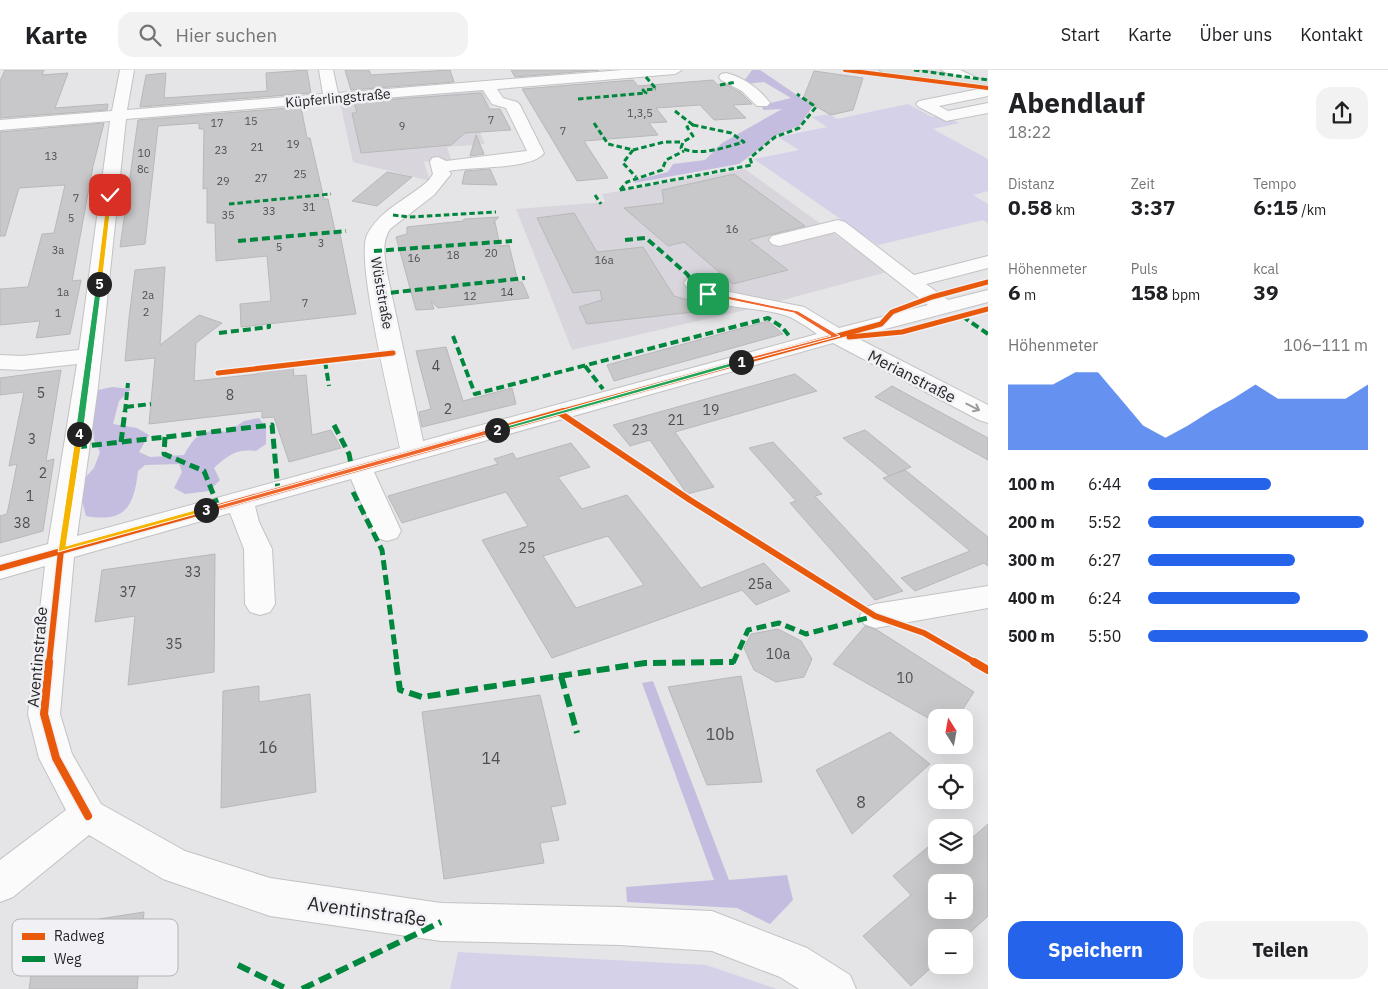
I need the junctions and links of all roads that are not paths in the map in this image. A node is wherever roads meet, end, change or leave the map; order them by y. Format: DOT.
graph roads {
  1 [pos="126,70"];
  2 [pos="326,70"];
  3 [pos="675,70"];
  4 [pos="886,70"];
  5 [pos="948,70"];
  6 [pos="590,74"];
  7 [pos="726,78"];
  8 [pos="488,86"];
  9 [pos="985,86"];
  10 [pos="331,98"];
  11 [pos="762,103"];
  12 [pos="988,108"];
  13 [pos="118,116"];
  14 [pos="0,125"];
  15 [pos="779,240"];
  16 [pos="988,262"];
  17 [pos="922,279"];
  18 [pos="694,283"];
  19 [pos="988,296"];
  20 [pos="946,308"];
  21 [pos="836,336"];
  22 [pos="90,356"];
  23 [pos="0,362"];
  24 [pos="988,415"];
  25 [pos="413,452"];
  26 [pos="359,467"];
  27 [pos="240,500"];
  28 [pos="387,531"];
  29 [pos="61,550"];
  30 [pos="0,568"];
  31 [pos="988,597"];
  32 [pos="260,604"];
  33 [pos="875,616"];
  34 [pos="88,816"];
  35 [pos="0,884"];
  36 [pos="836,989"];
  1 -- 13 [label="street, Aventinstraße"];
  2 -- 10 [label="street"];
  3 -- 6 [label="street, Küpferlingstraße"];
  4 -- 9 [label="main road"];
  5 -- 9 [label="street"];
  6 -- 8 [label="street, Küpferlingstraße"];
  7 -- 11 [label="street"];
  8 -- 10 [label="street, Küpferlingstraße"];
  8 -- 25 [label="street, Wüststraße"];
  9 -- 12 [label="street"];
  10 -- 13 [label="street, Küpferlingstraße"];
  13 -- 14 [label="street, Küpferlingstraße"];
  13 -- 22 [label="street, Aventinstraße"];
  15 -- 20 [label="street"];
  16 -- 17 [label="street"];
  18 -- 21 [label="street, Merianstraße"];
  19 -- 20 [label="street"];
  20 -- 21 [label="street"];
  21 -- 24 [label="street, Merianstraße, one-way"];
  21 -- 25 [label="street"];
  22 -- 23 [label="street"];
  22 -- 29 [label="street, Aventinstraße"];
  25 -- 26 [label="street"];
  26 -- 27 [label="street"];
  26 -- 28 [label="street"];
  27 -- 29 [label="street"];
  27 -- 32 [label="street"];
  29 -- 30 [label="street"];
  29 -- 34 [label="street, Aventinstraße"];
  31 -- 33 [label="street"];
  34 -- 35 [label="street"];
  34 -- 36 [label="street, Aventinstraße"];
}
